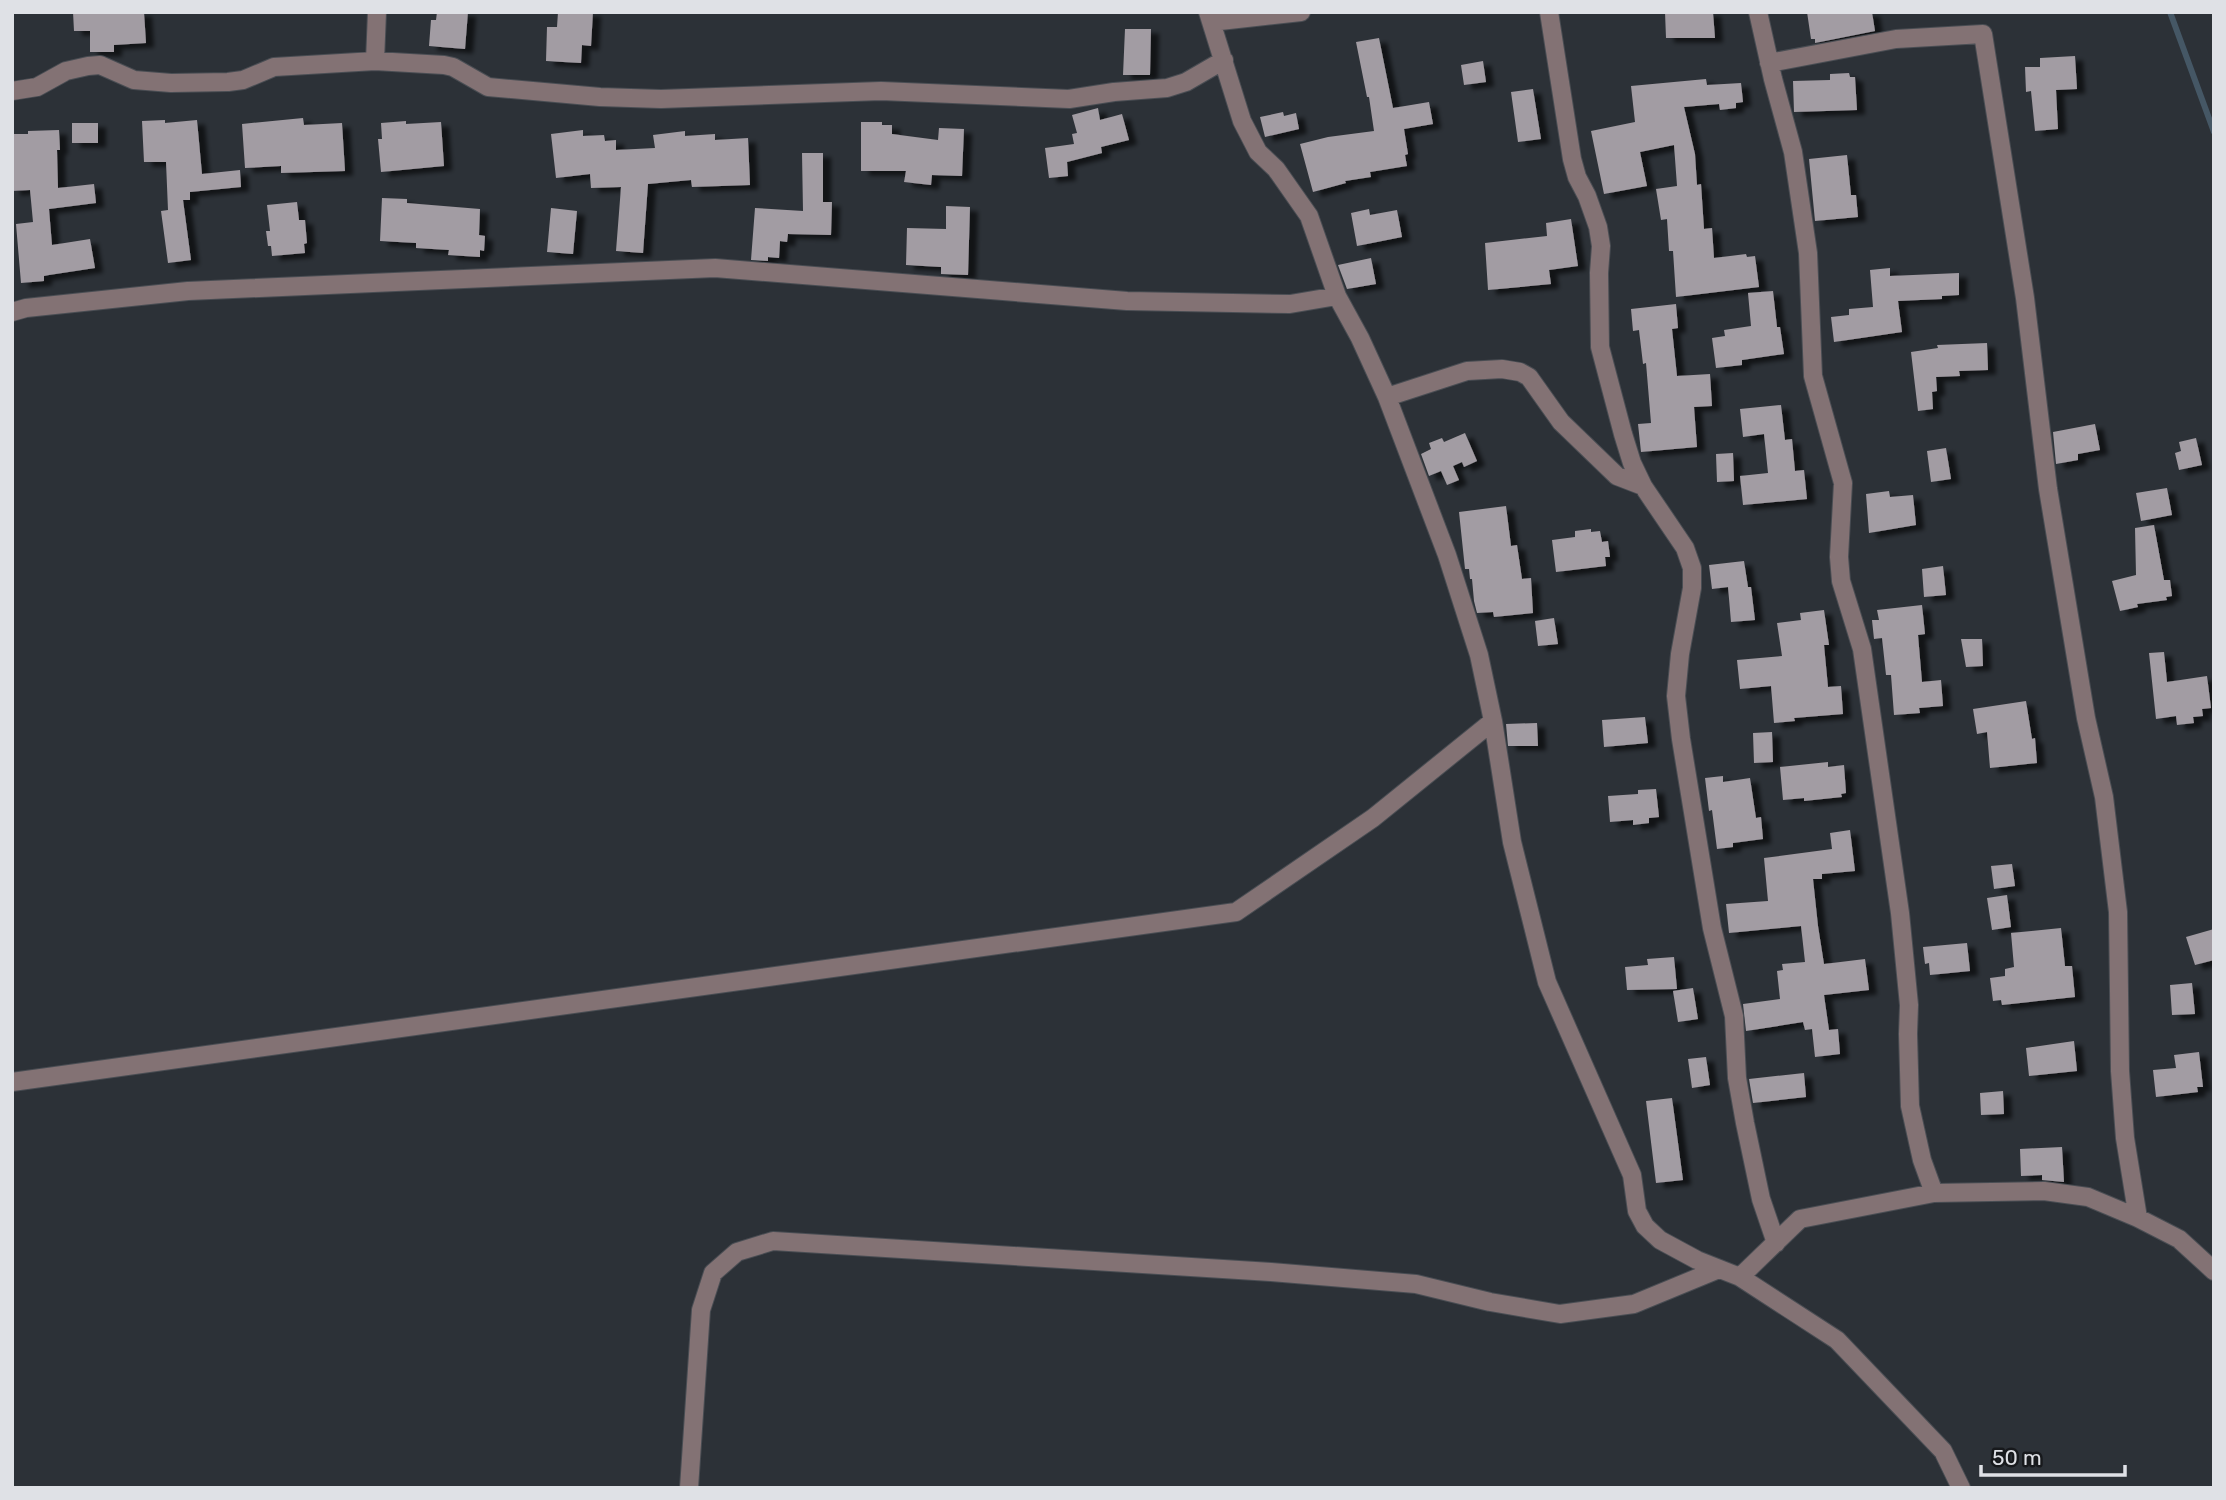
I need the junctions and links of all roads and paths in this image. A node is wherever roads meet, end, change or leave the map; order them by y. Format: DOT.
graph roads {
  1 [pos="377,12"];
  2 [pos="1301,12"];
  3 [pos="1549,12"];
  4 [pos="1758,12"];
  5 [pos="1210,17"];
  6 [pos="1224,60"];
  7 [pos="375,61"];
  8 [pos="1769,63"];
  9 [pos="12,92"];
  10 [pos="1337,296"];
  11 [pos="12,312"];
  12 [pos="1387,397"];
  13 [pos="1643,486"];
  14 [pos="1493,721"];
  15 [pos="12,1082"];
  16 [pos="1934,1193"];
  17 [pos="2138,1218"];
  18 [pos="1776,1243"];
  19 [pos="1719,1269"];
  20 [pos="2214,1270"];
  21 [pos="1740,1277"];
  22 [pos="689,1488"];
  23 [pos="1961,1488"];
  1 -- 7 [label="street"];
  2 -- 5 [label="street"];
  3 -- 13 [label="street"];
  4 -- 8 [label="street"];
  5 -- 6 [label="street"];
  6 -- 7 [label="street"];
  6 -- 10 [label="street"];
  7 -- 9 [label="street"];
  8 -- 16 [label="street"];
  8 -- 17 [label="street"];
  10 -- 11 [label="street"];
  10 -- 12 [label="street"];
  12 -- 13 [label="street"];
  12 -- 14 [label="street"];
  13 -- 18 [label="street"];
  14 -- 15 [label="street"];
  14 -- 19 [label="street"];
  16 -- 17 [label="street"];
  16 -- 18 [label="street"];
  17 -- 20 [label="street"];
  18 -- 21 [label="street"];
  19 -- 21 [label="street"];
  19 -- 22 [label="street"];
  21 -- 23 [label="street"];
}
